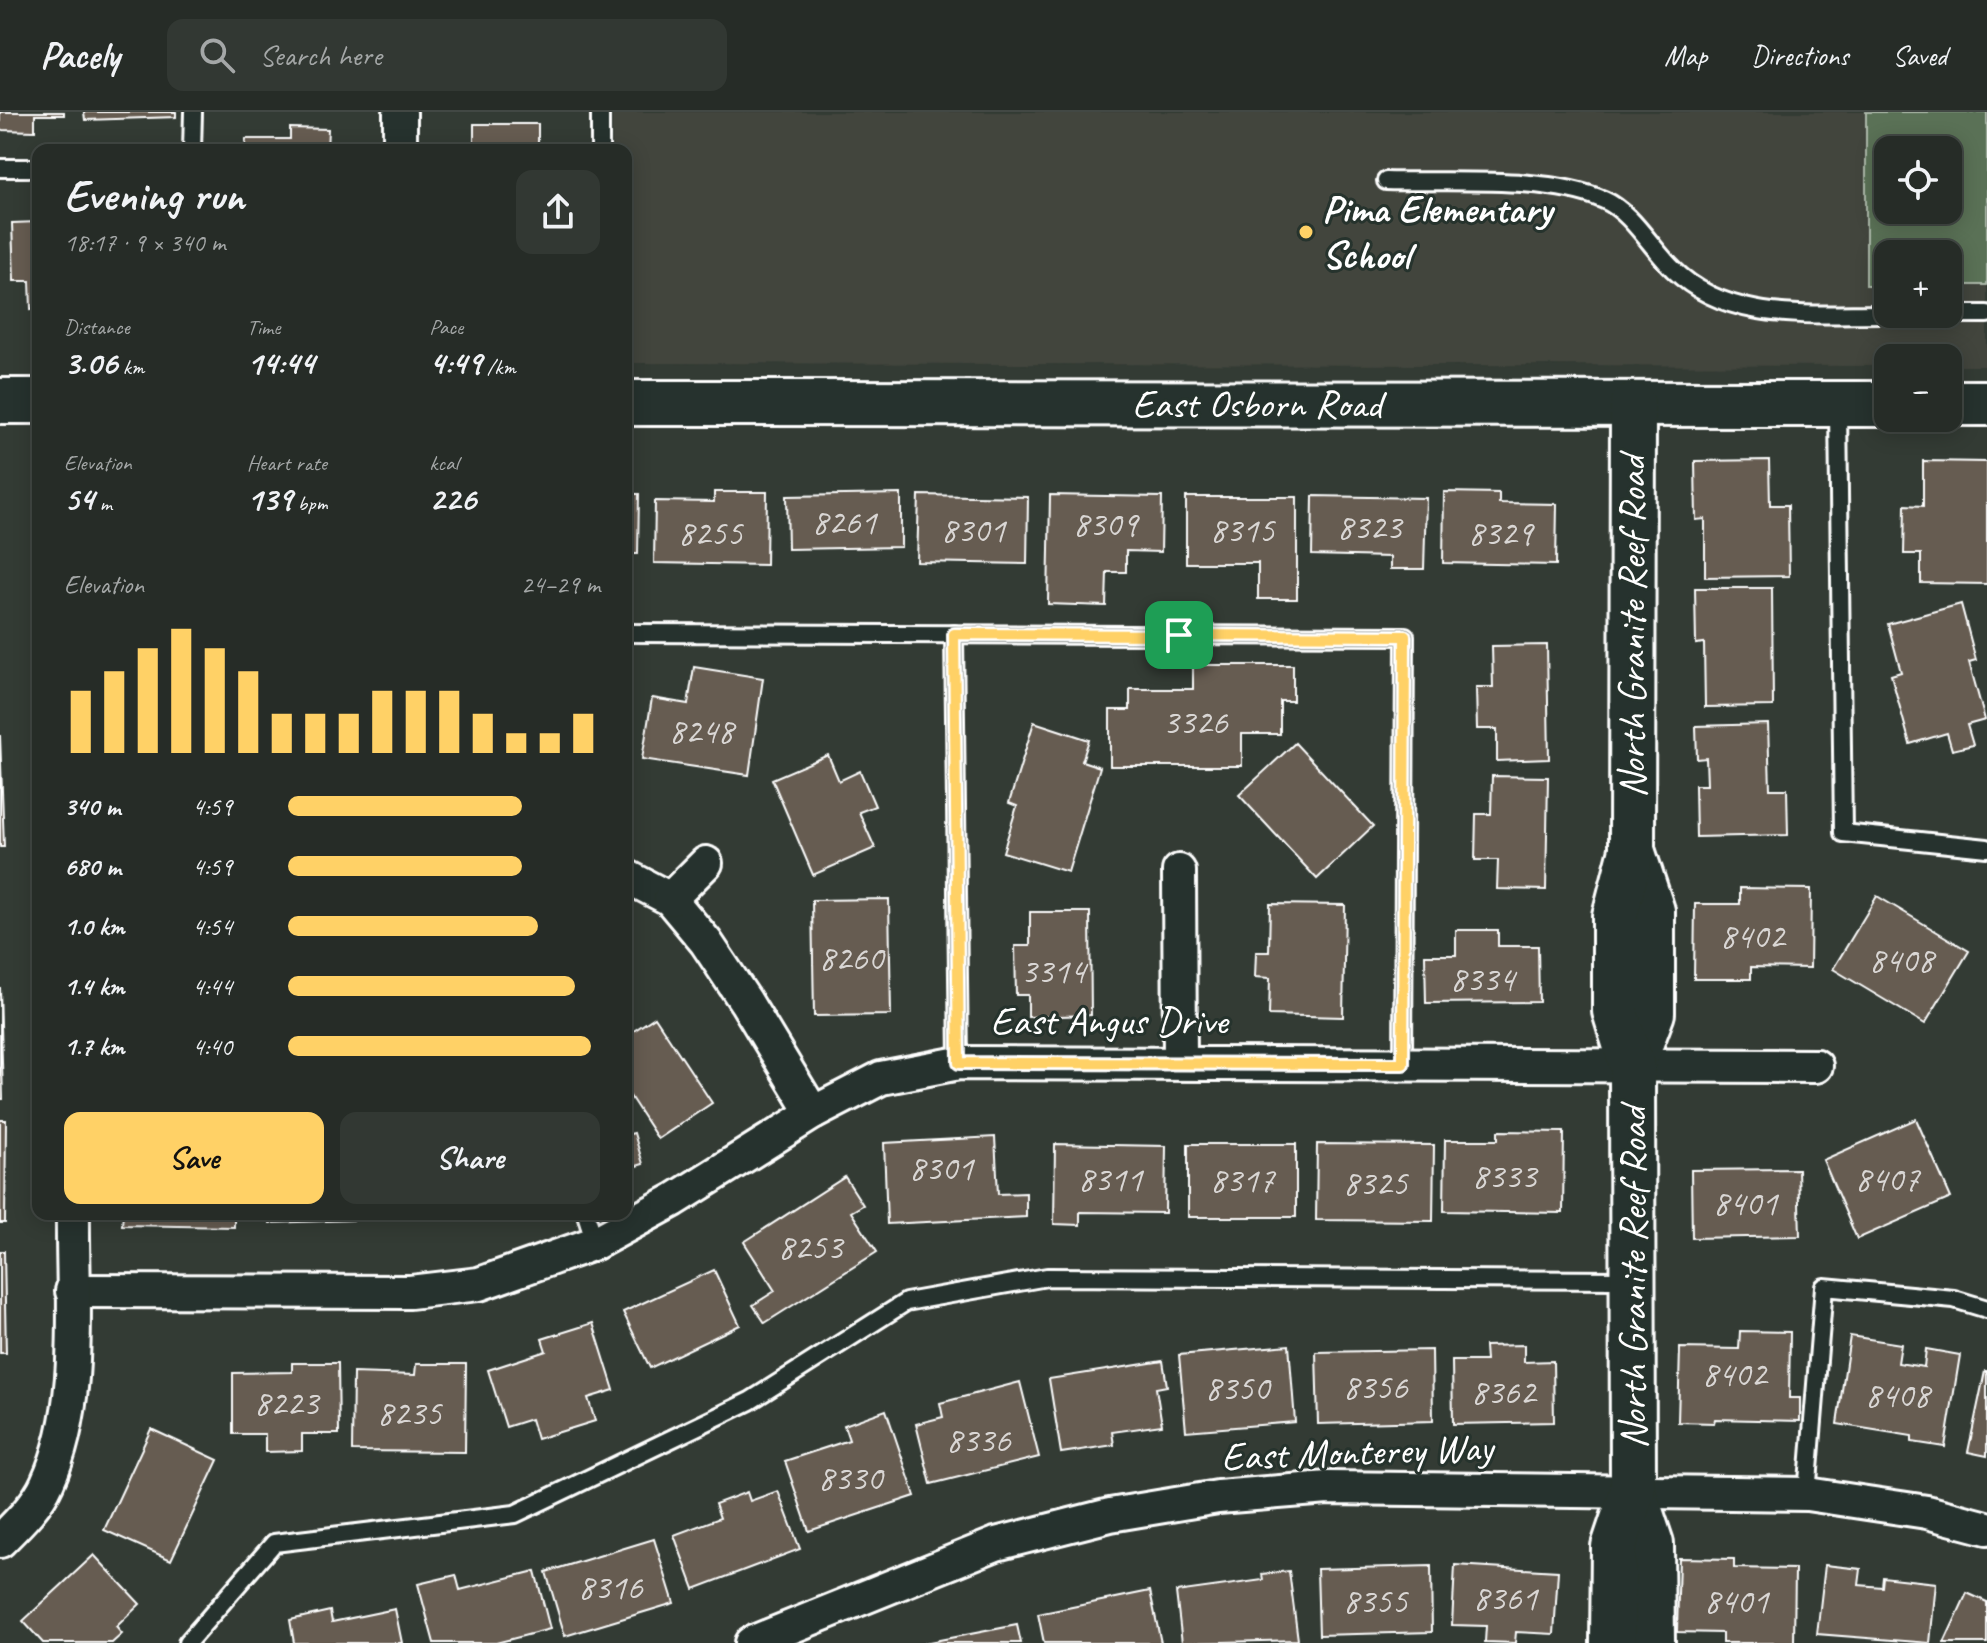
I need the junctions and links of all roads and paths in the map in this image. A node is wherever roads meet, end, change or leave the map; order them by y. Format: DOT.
graph roads {
  1 [pos="193,112"];
  2 [pos="400,112"];
  3 [pos="600,112"];
  4 [pos="192,144"];
  5 [pos="400,144"];
  6 [pos="600,144"];
  7 [pos="0,168"];
  8 [pos="32,168"];
  9 [pos="1386,181"];
  10 [pos="1874,314"];
  11 [pos="1962,314"];
  12 [pos="1987,314"];
  13 [pos="0,401"];
  14 [pos="32,401"];
  15 [pos="632,403"];
  16 [pos="1962,403"];
  17 [pos="1987,403"];
  18 [pos="1837,404"];
  19 [pos="1874,404"];
  20 [pos="1633,405"];
  21 [pos="632,633"];
  22 [pos="954,634"];
  23 [pos="1987,848"];
  24 [pos="706,863"];
  25 [pos="1179,871"];
  26 [pos="632,879"];
  27 [pos="670,899"];
  28 [pos="959,1063"];
  29 [pos="1180,1063"];
  30 [pos="1403,1064"];
  31 [pos="1632,1066"];
  32 [pos="1816,1066"];
  33 [pos="813,1113"];
  34 [pos="632,1215"];
  35 [pos="73,1220"];
  36 [pos="617,1220"];
  37 [pos="591,1229"];
  38 [pos="1633,1280"];
  39 [pos="72,1291"];
  40 [pos="1987,1309"];
  41 [pos="1633,1490"];
  42 [pos="1807,1494"];
  43 [pos="1987,1528"];
  44 [pos="0,1541"];
  45 [pos="187,1643"];
  46 [pos="751,1643"];
  47 [pos="1613,1643"];
  48 [pos="1652,1643"];
  1 -- 4 [label="lane"];
  2 -- 5 [label="street"];
  3 -- 6 [label="lane"];
  7 -- 8 [label="lane"];
  9 -- 10 [label="lane"];
  11 -- 12 [label="lane"];
  13 -- 14 [label="street"];
  15 -- 20 [label="street, East Osborn Road"];
  16 -- 17 [label="street"];
  18 -- 19 [label="street, East Osborn Road"];
  18 -- 20 [label="street, East Osborn Road"];
  18 -- 23 [label="lane"];
  20 -- 31 [label="street, North Granite Reef Road"];
  21 -- 22 [label="lane"];
  22 -- 28 [label="lane"];
  22 -- 30 [label="lane"];
  24 -- 27 [label="street"];
  25 -- 29 [label="street"];
  26 -- 27 [label="street"];
  27 -- 33 [label="street"];
  28 -- 29 [label="street, East Angus Drive"];
  28 -- 33 [label="street, East Angus Drive"];
  29 -- 30 [label="street, East Angus Drive"];
  30 -- 31 [label="street, East Angus Drive"];
  31 -- 32 [label="street, East Angus Drive"];
  31 -- 38 [label="street, North Granite Reef Road"];
  33 -- 34 [label="street, East Angus Drive"];
  35 -- 39 [label="street"];
  36 -- 37 [label="street, East Angus Drive"];
  37 -- 39 [label="street, East Angus Drive"];
  38 -- 41 [label="street, North Granite Reef Road"];
  38 -- 45 [label="lane"];
  39 -- 44 [label="street"];
  40 -- 42 [label="lane"];
  41 -- 42 [label="street, East Monterey Way"];
  41 -- 46 [label="street, East Monterey Way"];
  41 -- 47 [label="street, North Granite Reef Road"];
  41 -- 48 [label="street, North Granite Reef Road"];
  42 -- 43 [label="street, East Monterey Way"];
}
